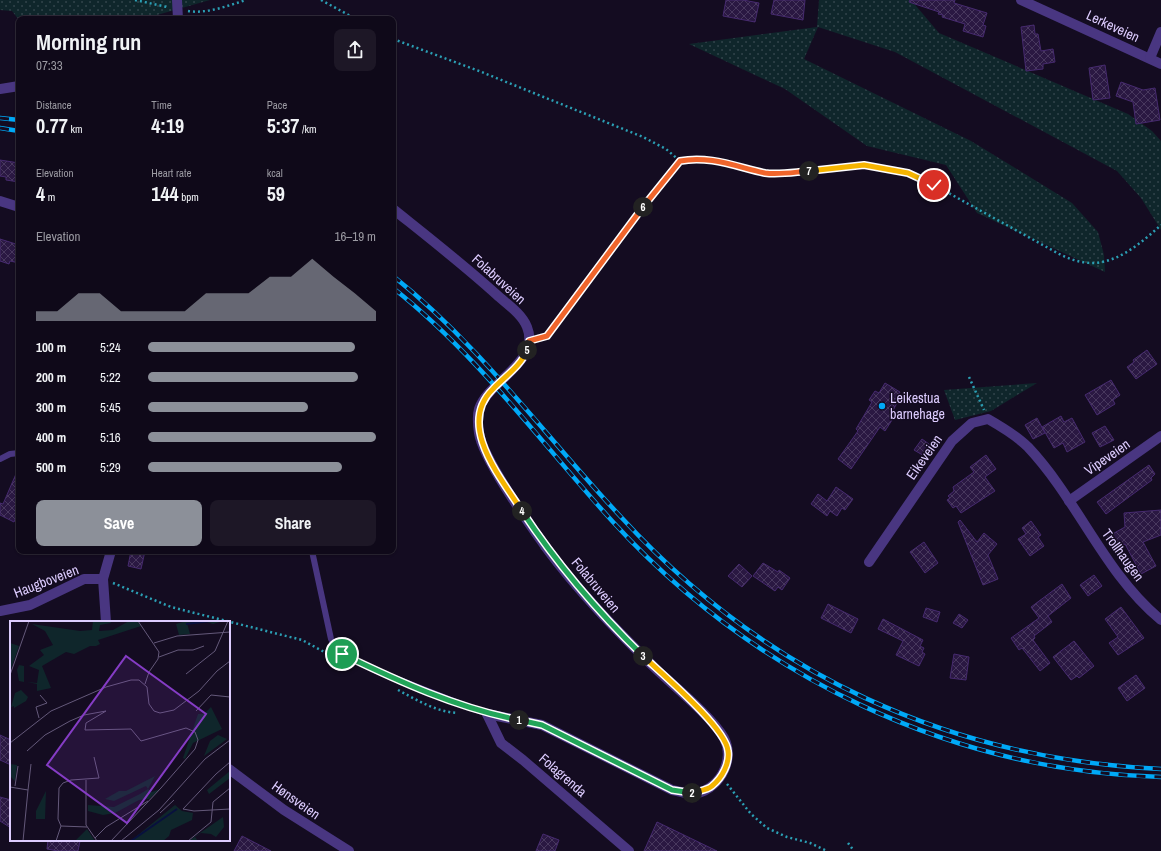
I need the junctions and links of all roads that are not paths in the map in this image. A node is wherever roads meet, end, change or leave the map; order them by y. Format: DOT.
graph roads {
  1 [pos="1021,0"];
  2 [pos="1161,32"];
  3 [pos="1150,58"];
  4 [pos="1161,64"];
  5 [pos="16,86"];
  6 [pos="0,89"];
  7 [pos="0,201"];
  8 [pos="16,206"];
  9 [pos="396,211"];
  10 [pos="1161,436"];
  11 [pos="16,453"];
  12 [pos="0,459"];
  13 [pos="1069,501"];
  14 [pos="110,554"];
  15 [pos="313,554"];
  16 [pos="869,562"];
  17 [pos="104,579"];
  18 [pos="0,611"];
  19 [pos="1161,620"];
  20 [pos="106,621"];
  21 [pos="487,714"];
  22 [pos="230,770"];
  23 [pos="349,851"];
  24 [pos="629,851"];
  1 -- 3 [label="street, Lerkeveien"];
  2 -- 3 [label="street, Lerkeveien"];
  3 -- 4 [label="street, Lerkeveien"];
  5 -- 6 [label="street"];
  7 -- 8 [label="street"];
  9 -- 21 [label="street, Folabruveien"];
  10 -- 13 [label="street, Vipeveien"];
  11 -- 12 [label="lane"];
  13 -- 16 [label="street, Eikeveien"];
  13 -- 19 [label="street, Trollhaugen"];
  14 -- 17 [label="street"];
  15 -- 21 [label="lane"];
  17 -- 18 [label="street, Haugboveien"];
  17 -- 20 [label="street"];
  21 -- 24 [label="street, Folagrenda"];
  22 -- 23 [label="street, Hønsveien"];
}
